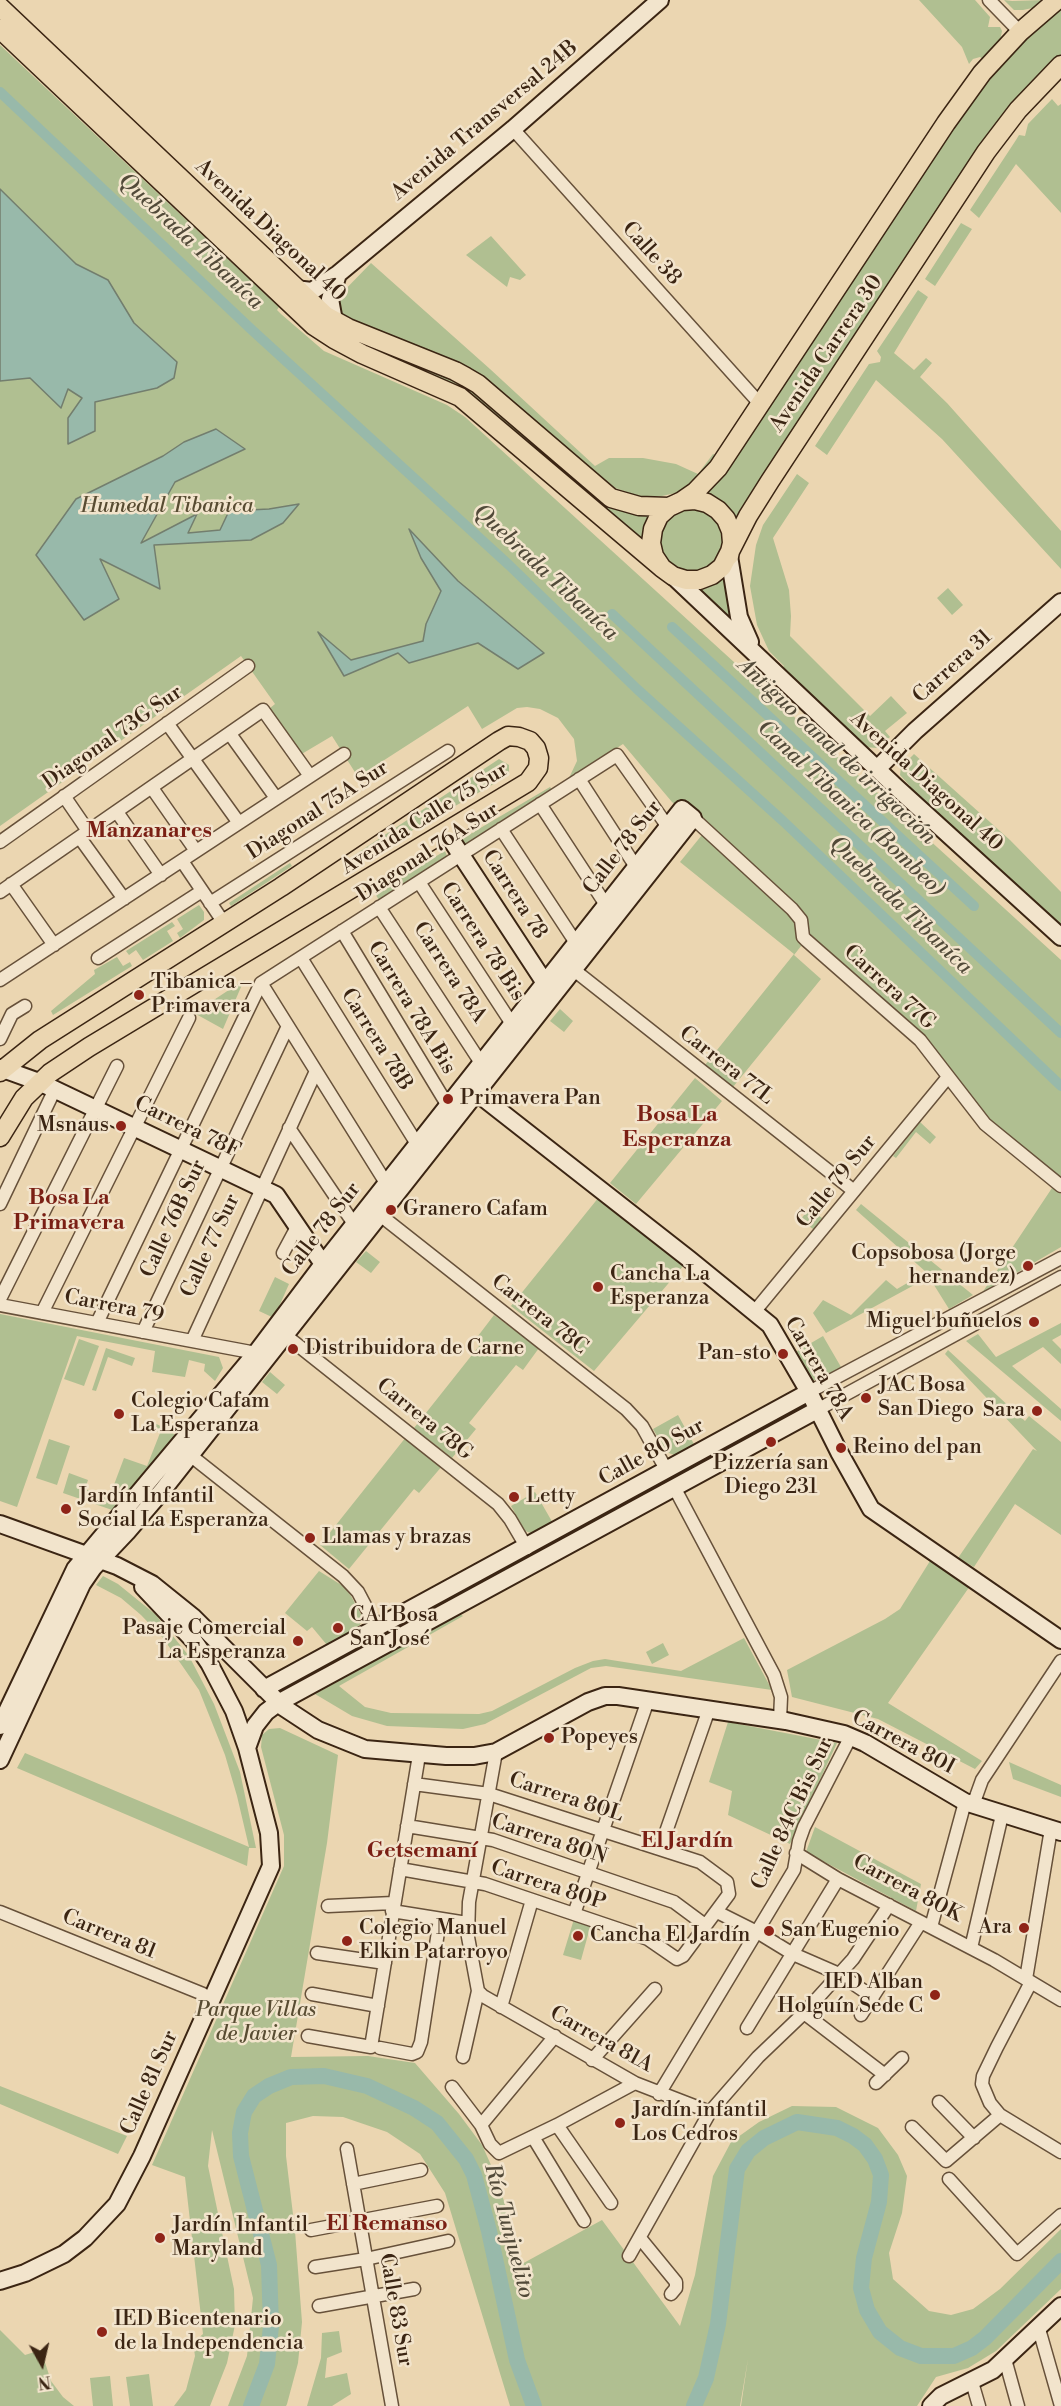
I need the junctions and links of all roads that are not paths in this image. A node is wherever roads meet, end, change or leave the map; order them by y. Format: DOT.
graph roads {
  1 [pos="660,0"];
  2 [pos="989,0"];
  3 [pos="1057,0"];
  4 [pos="0,7"];
  5 [pos="0,28"];
  6 [pos="1020,32"];
  7 [pos="1061,64"];
  8 [pos="513,129"];
  9 [pos="338,274"];
  10 [pos="295,289"];
  11 [pos="334,321"];
  12 [pos="761,405"];
  13 [pos="676,504"];
  14 [pos="729,556"];
  15 [pos="668,572"];
  16 [pos="1061,602"];
  17 [pos="763,660"];
  18 [pos="248,666"];
  19 [pos="167,723"];
  20 [pos="230,734"];
  21 [pos="448,751"];
  22 [pos="344,754"];
  23 [pos="194,758"];
  24 [pos="877,769"];
  25 [pos="310,776"];
  26 [pos="579,779"];
  27 [pos="152,788"];
  28 [pos="64,796"];
  29 [pos="276,798"];
  30 [pos="540,804"];
  31 [pos="117,812"];
  32 [pos="693,818"];
  33 [pos="238,823"];
  34 [pos="668,827"];
  35 [pos="501,829"];
  36 [pos="446,832"];
  37 [pos="84,835"];
  38 [pos="0,842"];
  39 [pos="196,851"];
  40 [pos="461,855"];
  41 [pos="182,861"];
  42 [pos="636,867"];
  43 [pos="161,874"];
  44 [pos="419,882"];
  45 [pos="11,884"];
  46 [pos="202,891"];
  47 [pos="0,892"];
  48 [pos="124,899"];
  49 [pos="210,903"];
  50 [pos="606,905"];
  51 [pos="379,907"];
  52 [pos="224,923"];
  53 [pos="342,931"];
  54 [pos="1061,937"];
  55 [pos="576,943"];
  56 [pos="54,945"];
  57 [pos="98,958"];
  58 [pos="301,958"];
  59 [pos="574,970"];
  60 [pos="0,980"];
  61 [pos="261,983"];
  62 [pos="545,983"];
  63 [pos="25,1006"];
  64 [pos="189,1018"];
  65 [pos="512,1024"];
  66 [pos="288,1026"];
  67 [pos="0,1039"];
  68 [pos="481,1063"];
  69 [pos="117,1066"];
  70 [pos="1,1070"];
  71 [pos="316,1071"];
  72 [pos="948,1077"];
  73 [pos="47,1085"];
  74 [pos="470,1088"];
  75 [pos="448,1106"];
  76 [pos="95,1109"];
  77 [pos="134,1127"];
  78 [pos="289,1128"];
  79 [pos="0,1137"];
  80 [pos="417,1144"];
  81 [pos="180,1150"];
  82 [pos="220,1168"];
  83 [pos="386,1183"];
  84 [pos="1061,1186"];
  85 [pos="262,1188"];
  86 [pos="854,1191"];
  87 [pos="0,1204"];
  88 [pos="374,1210"];
  89 [pos="354,1224"];
  90 [pos="298,1225"];
  91 [pos="284,1253"];
  92 [pos="1061,1258"];
  93 [pos="323,1264"];
  94 [pos="1061,1277"];
  95 [pos="0,1299"];
  96 [pos="0,1305"];
  97 [pos="755,1311"];
  98 [pos="42,1313"];
  99 [pos="97,1323"];
  100 [pos="143,1332"];
  101 [pos="285,1335"];
  102 [pos="192,1341"];
  103 [pos="256,1353"];
  104 [pos="809,1392"];
  105 [pos="817,1410"];
  106 [pos="190,1455"];
  107 [pos="667,1471"];
  108 [pos="674,1487"];
  109 [pos="0,1524"];
  110 [pos="526,1548"];
  111 [pos="94,1558"];
  112 [pos="126,1570"];
  113 [pos="377,1628"];
  114 [pos="1061,1640"];
  115 [pos="1061,1661"];
  116 [pos="264,1689"];
  117 [pos="648,1700"];
  118 [pos="278,1703"];
  119 [pos="709,1709"];
  120 [pos="780,1720"];
  121 [pos="0,1726"];
  122 [pos="851,1736"];
  123 [pos="247,1748"];
  124 [pos="496,1752"];
  125 [pos="419,1755"];
  126 [pos="0,1760"];
  127 [pos="414,1784"];
  128 [pos="489,1794"];
  129 [pos="969,1803"];
  130 [pos="1002,1815"];
  131 [pos="407,1826"];
  132 [pos="602,1830"];
  133 [pos="1056,1830"];
  134 [pos="481,1838"];
  135 [pos="271,1848"];
  136 [pos="660,1849"];
  137 [pos="796,1853"];
  138 [pos="400,1869"];
  139 [pos="588,1872"];
  140 [pos="838,1879"];
  141 [pos="472,1882"];
  142 [pos="532,1900"];
  143 [pos="889,1905"];
  144 [pos="328,1906"];
  145 [pos="393,1907"];
  146 [pos="0,1912"];
  147 [pos="717,1912"];
  148 [pos="574,1914"];
  149 [pos="440,1919"];
  150 [pos="467,1923"];
  151 [pos="705,1925"];
  152 [pos="926,1925"];
  153 [pos="757,1932"];
  154 [pos="971,1948"];
  155 [pos="317,1953"];
  156 [pos="793,1954"];
  157 [pos="385,1962"];
  158 [pos="839,1974"];
  159 [pos="1028,1981"];
  160 [pos="655,1989"];
  161 [pos="478,1991"];
  162 [pos="203,1994"];
  163 [pos="312,1994"];
  164 [pos="873,1997"];
  165 [pos="1061,2000"];
  166 [pos="378,2006"];
  167 [pos="501,2007"];
  168 [pos="804,2013"];
  169 [pos="861,2015"];
  170 [pos="747,2028"];
  171 [pos="308,2036"];
  172 [pos="555,2036"];
  173 [pos="376,2048"];
  174 [pos="463,2057"];
  175 [pos="902,2058"];
  176 [pos="592,2060"];
  177 [pos="635,2083"];
  178 [pos="452,2087"];
  179 [pos="659,2094"];
  180 [pos="939,2102"];
  181 [pos="710,2112"];
  182 [pos="1000,2115"];
  183 [pos="481,2125"];
  184 [pos="557,2125"];
  185 [pos="912,2127"];
  186 [pos="533,2137"];
  187 [pos="974,2138"];
  188 [pos="347,2149"];
  189 [pos="1061,2152"];
  190 [pos="421,2170"];
  191 [pos="949,2179"];
  192 [pos="353,2184"];
  193 [pos="611,2203"];
  194 [pos="437,2206"];
  195 [pos="1061,2215"];
  196 [pos="584,2221"];
  197 [pos="360,2222"];
  198 [pos="311,2230"];
  199 [pos="640,2238"];
  200 [pos="448,2241"];
  201 [pos="629,2256"];
  202 [pos="366,2259"];
  203 [pos="315,2267"];
  204 [pos="0,2271"];
  205 [pos="0,2281"];
  206 [pos="414,2289"];
  207 [pos="672,2294"];
  208 [pos="373,2297"];
  209 [pos="319,2306"];
  210 [pos="1061,2306"];
  211 [pos="1039,2329"];
  212 [pos="1005,2359"];
  213 [pos="972,2382"];
  214 [pos="932,2405"];
  215 [pos="392,2406"];
  216 [pos="979,2406"];
  217 [pos="1018,2406"];
  218 [pos="1061,2406"];
  1 -- 8 [label="street, Avenida Transversal 24B"];
  2 -- 6 [label="street"];
  3 -- 6 [label="main road, Avenida Carrera 30"];
  4 -- 10 [label="main road, Avenida Diagonal 40"];
  5 -- 15 [label="main road, Avenida Diagonal 40"];
  6 -- 12 [label="main road, Avenida Carrera 30"];
  7 -- 14 [label="main road, Avenida Carrera 30"];
  8 -- 9 [label="street, Avenida Transversal 24B"];
  8 -- 12 [label="street, Calle 38"];
  9 -- 10 [label="street, Avenida Transversal 24B"];
  9 -- 11 [label="street"];
  10 -- 11 [label="main road, Avenida Diagonal 40"];
  11 -- 13 [label="main road, Avenida Diagonal 40"];
  12 -- 13 [label="main road, Avenida Carrera 30"];
  13 -- 14 [label="main road, Avenida Diagonal 40"];
  13 -- 15 [label="main road, Avenida Carrera 30"];
  14 -- 15 [label="main road, Avenida Carrera 30"];
  14 -- 17 [label="street"];
  15 -- 17 [label="street"];
  16 -- 24 [label="street, Carrera 31"];
  17 -- 24 [label="street, Avenida Diagonal 40"];
  18 -- 19 [label="street, Diagonal 73G Sur"];
  19 -- 23 [label="street"];
  19 -- 28 [label="street, Diagonal 73G Sur"];
  20 -- 23 [label="street"];
  20 -- 25 [label="street"];
  20 -- 29 [label="street"];
  21 -- 49 [label="street, Diagonal 75A Sur"];
  22 -- 25 [label="street"];
  23 -- 27 [label="street"];
  23 -- 33 [label="street"];
  24 -- 54 [label="street, Avenida Diagonal 40"];
  25 -- 29 [label="street"];
  26 -- 30 [label="street, Diagonal 76A Sur"];
  26 -- 34 [label="street, Diagonal 76A Sur"];
  26 -- 42 [label="street"];
  27 -- 31 [label="street"];
  27 -- 39 [label="street"];
  28 -- 37 [label="street"];
  28 -- 38 [label="street, Diagonal 73G Sur"];
  29 -- 33 [label="street"];
  30 -- 35 [label="street, Diagonal 76A Sur"];
  30 -- 50 [label="street"];
  31 -- 37 [label="street"];
  31 -- 43 [label="street"];
  32 -- 34 [label="street, Calle 78 Sur"];
  32 -- 59 [label="street, Calle 78 Sur"];
  32 -- 72 [label="street, Carrera 77G"];
  33 -- 39 [label="street"];
  34 -- 42 [label="street, Calle 78 Sur"];
  35 -- 40 [label="street, Diagonal 76A Sur"];
  35 -- 55 [label="street"];
  36 -- 40 [label="street, Carrera 78"];
  36 -- 52 [label="main road, Avenida Calle 75 Sur"];
  36 -- 73 [label="main road, Avenida Calle 75 Sur"];
  37 -- 45 [label="street"];
  37 -- 48 [label="street"];
  39 -- 41 [label="street"];
  40 -- 44 [label="street, Diagonal 76A Sur"];
  40 -- 62 [label="street, Carrera 78"];
  41 -- 43 [label="street"];
  41 -- 46 [label="street"];
  42 -- 50 [label="street, Calle 78 Sur"];
  43 -- 48 [label="street"];
  44 -- 51 [label="street, Diagonal 76A Sur"];
  44 -- 65 [label="street, Carrera 78 Bis"];
  45 -- 47 [label="street"];
  45 -- 56 [label="street"];
  46 -- 49 [label="street"];
  46 -- 57 [label="street"];
  48 -- 56 [label="street"];
  49 -- 52 [label="street"];
  50 -- 55 [label="street, Calle 78 Sur"];
  51 -- 53 [label="street, Diagonal 76A Sur"];
  51 -- 68 [label="street, Carrera 78A"];
  52 -- 70 [label="main road, Avenida Calle 75 Sur"];
  53 -- 58 [label="street, Diagonal 76A Sur"];
  53 -- 75 [label="street, Carrera 78A Bis"];
  55 -- 62 [label="street, Calle 78 Sur"];
  56 -- 60 [label="street"];
  58 -- 61 [label="street, Diagonal 76A Sur"];
  58 -- 80 [label="street, Carrera 78B"];
  59 -- 74 [label="street, Calle 78 Sur"];
  59 -- 86 [label="street, Carrera 77L"];
  61 -- 66 [label="street"];
  61 -- 81 [label="street"];
  62 -- 65 [label="street, Calle 78 Sur"];
  63 -- 67 [label="street"];
  64 -- 77 [label="street"];
  65 -- 68 [label="street, Calle 78 Sur"];
  66 -- 71 [label="street"];
  66 -- 82 [label="street, Calle 76B Sur"];
  68 -- 74 [label="street, Calle 78 Sur"];
  69 -- 76 [label="street"];
  70 -- 73 [label="street, Carrera 78F"];
  71 -- 78 [label="street, Calle 77 Sur"];
  71 -- 83 [label="street"];
  72 -- 84 [label="street, Carrera 77G"];
  72 -- 86 [label="street, Calle 79 Sur"];
  73 -- 76 [label="street, Carrera 78F"];
  73 -- 79 [label="main road, Avenida Calle 75 Sur"];
  73 -- 87 [label="street"];
  74 -- 75 [label="street, Calle 78 Sur"];
  74 -- 88 [label="street, Calle 78 Sur"];
  74 -- 97 [label="street, Carrera 78A"];
  75 -- 80 [label="street, Calle 78 Sur"];
  76 -- 77 [label="street, Carrera 78F"];
  76 -- 95 [label="street"];
  77 -- 81 [label="street, Carrera 78F"];
  77 -- 98 [label="street"];
  78 -- 85 [label="street, Calle 77 Sur"];
  78 -- 89 [label="street"];
  80 -- 83 [label="street, Calle 78 Sur"];
  81 -- 82 [label="street, Carrera 78F"];
  81 -- 99 [label="street"];
  82 -- 85 [label="street, Carrera 78F"];
  82 -- 100 [label="street, Calle 76B Sur"];
  83 -- 88 [label="street, Calle 78 Sur"];
  85 -- 90 [label="street, Carrera 78F"];
  85 -- 102 [label="street, Calle 77 Sur"];
  86 -- 97 [label="street, Calle 79 Sur"];
  88 -- 89 [label="street, Calle 78 Sur"];
  88 -- 101 [label="street, Calle 78 Sur"];
  88 -- 107 [label="street, Carrera 78C"];
  89 -- 93 [label="street, Calle 78 Sur"];
  90 -- 91 [label="street"];
  90 -- 93 [label="street, Carrera 78F"];
  92 -- 104 [label="street, Calle 80 Sur"];
  93 -- 103 [label="street, Calle 78 Sur"];
  94 -- 105 [label="street, Calle 80 Sur"];
  96 -- 98 [label="street, Carrera 79"];
  97 -- 104 [label="street, Carrera 78A"];
  98 -- 99 [label="street, Carrera 79"];
  99 -- 100 [label="street, Carrera 79"];
  100 -- 102 [label="street, Carrera 79"];
  101 -- 106 [label="street, Calle 78 Sur"];
  101 -- 110 [label="street, Carrera 78G"];
  102 -- 103 [label="street, Carrera 79"];
  103 -- 111 [label="street, Calle 78 Sur"];
  104 -- 105 [label="street, Carrera 78A"];
  104 -- 107 [label="street, Calle 80 Sur"];
  105 -- 108 [label="street, Calle 80 Sur"];
  105 -- 114 [label="street, Carrera 78A"];
  106 -- 111 [label="street, Calle 78 Sur"];
  106 -- 113 [label="street"];
  107 -- 110 [label="street, Calle 80 Sur"];
  108 -- 118 [label="street, Calle 80 Sur"];
  108 -- 120 [label="street"];
  109 -- 111 [label="street"];
  110 -- 113 [label="street, Calle 80 Sur"];
  111 -- 112 [label="street"];
  111 -- 121 [label="street"];
  111 -- 126 [label="street"];
  112 -- 116 [label="street"];
  112 -- 123 [label="street, Calle 81 Sur"];
  113 -- 116 [label="street, Calle 80 Sur"];
  115 -- 129 [label="street"];
  116 -- 118 [label="street"];
  117 -- 119 [label="street, Carrera 80I"];
  117 -- 124 [label="street, Carrera 80I"];
  117 -- 132 [label="street"];
  118 -- 123 [label="street"];
  118 -- 125 [label="street"];
  119 -- 120 [label="street, Carrera 80I"];
  119 -- 136 [label="street"];
  120 -- 122 [label="street, Carrera 80I"];
  122 -- 129 [label="street, Carrera 80I"];
  122 -- 137 [label="street, Calle 84C Bis Sur"];
  123 -- 135 [label="street, Calle 81 Sur"];
  124 -- 125 [label="street"];
  124 -- 128 [label="street"];
  125 -- 127 [label="street"];
  127 -- 128 [label="street, Carrera 80L"];
  127 -- 131 [label="street"];
  128 -- 132 [label="street, Carrera 80L"];
  128 -- 134 [label="street"];
  129 -- 130 [label="street, Carrera 80I"];
  129 -- 152 [label="street"];
  130 -- 133 [label="street, Carrera 80I"];
  130 -- 154 [label="street"];
  131 -- 134 [label="street, Carrera 80N"];
  131 -- 138 [label="street"];
  132 -- 136 [label="street, Carrera 80L"];
  132 -- 139 [label="street"];
  133 -- 159 [label="street"];
  134 -- 139 [label="street, Carrera 80N"];
  134 -- 141 [label="street"];
  135 -- 162 [label="street, Calle 81 Sur"];
  135 -- 205 [label="street, Calle 81 Sur"];
  136 -- 147 [label="street, Carrera 80L"];
  137 -- 140 [label="street, Carrera 80K"];
  137 -- 153 [label="street, Calle 84C Bis Sur"];
  138 -- 141 [label="street, Carrera 80P"];
  138 -- 145 [label="street"];
  139 -- 148 [label="street"];
  139 -- 151 [label="street, Carrera 80N"];
  140 -- 143 [label="street, Carrera 80K"];
  140 -- 156 [label="street"];
  141 -- 142 [label="street, Carrera 80P"];
  141 -- 150 [label="street"];
  142 -- 148 [label="street, Carrera 80P"];
  142 -- 167 [label="street"];
  143 -- 152 [label="street, Carrera 80K"];
  143 -- 158 [label="street"];
  144 -- 145 [label="street"];
  145 -- 149 [label="street"];
  145 -- 157 [label="street"];
  146 -- 162 [label="street, Carrera 81"];
  147 -- 151 [label="street"];
  147 -- 153 [label="street"];
  148 -- 151 [label="street, Carrera 80P"];
  149 -- 150 [label="street"];
  149 -- 173 [label="street"];
  150 -- 161 [label="street"];
  152 -- 154 [label="street, Carrera 80K"];
  152 -- 164 [label="street"];
  153 -- 156 [label="street"];
  153 -- 179 [label="street, Calle 84C Bis Sur"];
  154 -- 159 [label="street, Carrera 80K"];
  155 -- 157 [label="street"];
  156 -- 158 [label="street"];
  156 -- 170 [label="street"];
  157 -- 166 [label="street"];
  158 -- 164 [label="street"];
  158 -- 168 [label="street"];
  159 -- 165 [label="street, Carrera 80K"];
  159 -- 182 [label="street"];
  160 -- 176 [label="street"];
  161 -- 167 [label="street, Carrera 81A"];
  161 -- 174 [label="street"];
  162 -- 204 [label="street, Calle 81 Sur"];
  163 -- 166 [label="street"];
  164 -- 169 [label="street"];
  166 -- 173 [label="street"];
  167 -- 172 [label="street, Carrera 81A"];
  168 -- 175 [label="street"];
  168 -- 181 [label="street"];
  171 -- 173 [label="street"];
  172 -- 176 [label="street, Carrera 81A"];
  172 -- 183 [label="street"];
  176 -- 177 [label="street, Carrera 81A"];
  177 -- 179 [label="street, Carrera 81A"];
  177 -- 184 [label="street"];
  178 -- 183 [label="street"];
  179 -- 181 [label="street, Carrera 81A"];
  180 -- 187 [label="street"];
  181 -- 199 [label="street"];
  182 -- 187 [label="street"];
  182 -- 189 [label="street"];
  183 -- 186 [label="street"];
  184 -- 186 [label="street"];
  184 -- 193 [label="street"];
  185 -- 187 [label="street"];
  186 -- 196 [label="street"];
  188 -- 192 [label="street, Calle 83 Sur"];
  190 -- 192 [label="street"];
  191 -- 195 [label="street"];
  192 -- 197 [label="street, Calle 83 Sur"];
  194 -- 197 [label="street"];
  197 -- 198 [label="street"];
  197 -- 202 [label="street, Calle 83 Sur"];
  199 -- 201 [label="street"];
  199 -- 207 [label="street"];
  200 -- 202 [label="street"];
  202 -- 203 [label="street"];
  202 -- 208 [label="street, Calle 83 Sur"];
  206 -- 208 [label="street"];
  208 -- 209 [label="street"];
  208 -- 215 [label="street, Calle 83 Sur"];
  210 -- 211 [label="street"];
  211 -- 212 [label="street"];
  211 -- 218 [label="street"];
  212 -- 213 [label="street"];
  212 -- 217 [label="street"];
  213 -- 214 [label="street"];
  213 -- 216 [label="street"];
}
